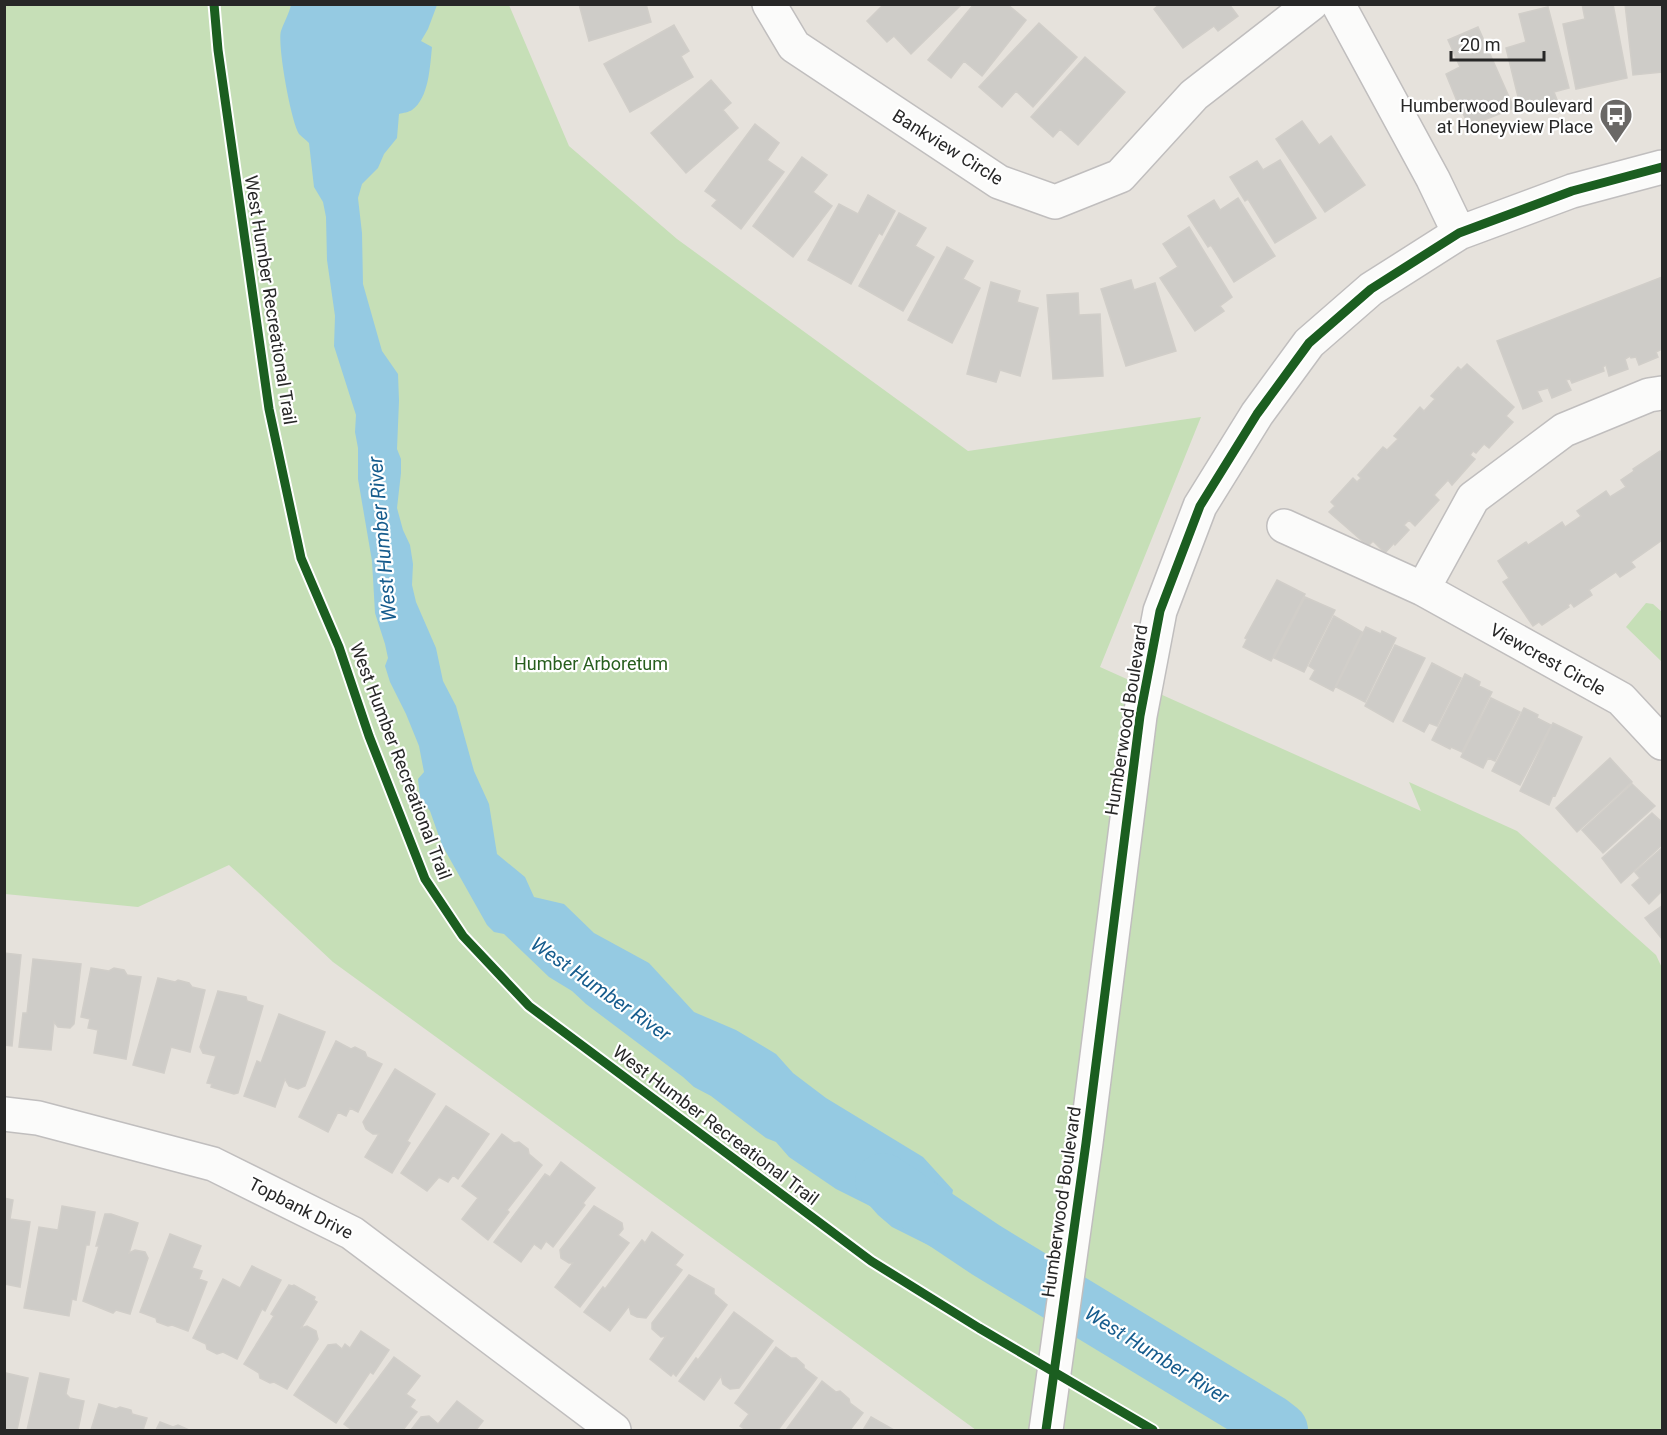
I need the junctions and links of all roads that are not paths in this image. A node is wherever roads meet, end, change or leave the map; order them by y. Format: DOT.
graph roads {
  1 [pos="769,4"];
  2 [pos="1311,4"];
  3 [pos="1338,4"];
  4 [pos="1662,166"];
  5 [pos="1459,233"];
  6 [pos="1662,393"];
  7 [pos="1284,526"];
  8 [pos="1423,590"];
  9 [pos="1662,743"];
  10 [pos="4,1114"];
  11 [pos="614,1431"];
  12 [pos="1046,1431"];
  1 -- 2 [label="street, Bankview Circle"];
  3 -- 5 [label="street"];
  4 -- 5 [label="street, Humberwood Boulevard"];
  5 -- 12 [label="street, Humberwood Boulevard"];
  6 -- 8 [label="street"];
  7 -- 8 [label="street, Viewcrest Circle"];
  8 -- 9 [label="street, Viewcrest Circle"];
  10 -- 11 [label="street, Topbank Drive"];
}
